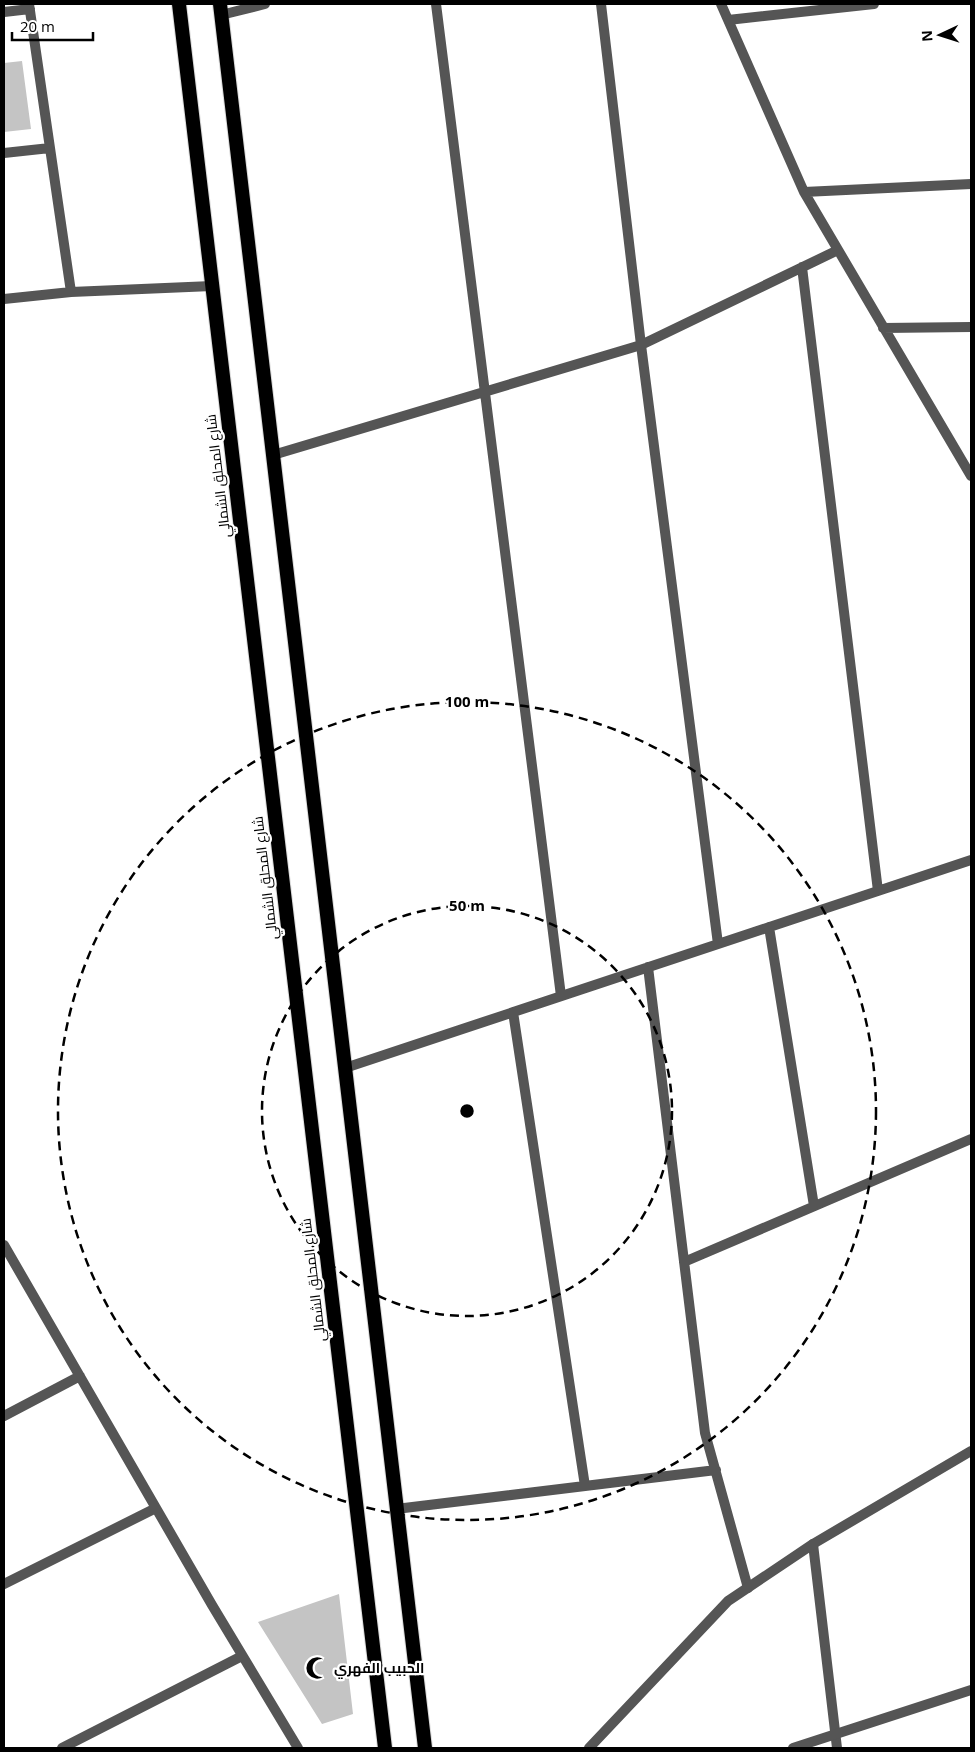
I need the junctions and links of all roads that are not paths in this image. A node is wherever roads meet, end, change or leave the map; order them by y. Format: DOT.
graph roads {
  1 [pos="179,4"];
  2 [pos="265,4"];
  3 [pos="436,4"];
  4 [pos="601,4"];
  5 [pos="721,4"];
  6 [pos="874,4"];
  7 [pos="30,6"];
  8 [pos="220,9"];
  9 [pos="4,12"];
  10 [pos="728,20"];
  11 [pos="50,148"];
  12 [pos="4,153"];
  13 [pos="971,184"];
  14 [pos="804,192"];
  15 [pos="838,250"];
  16 [pos="802,267"];
  17 [pos="212,286"];
  18 [pos="71,292"];
  19 [pos="4,299"];
  20 [pos="971,327"];
  21 [pos="883,328"];
  22 [pos="640,345"];
  23 [pos="485,391"];
  24 [pos="273,455"];
  25 [pos="971,476"];
  26 [pos="971,860"];
  27 [pos="878,891"];
  28 [pos="769,927"];
  29 [pos="718,944"];
  30 [pos="648,967"];
  31 [pos="561,996"];
  32 [pos="513,1012"];
  33 [pos="345,1068"];
  34 [pos="971,1139"];
  35 [pos="814,1206"];
  36 [pos="4,1245"];
  37 [pos="684,1262"];
  38 [pos="80,1376"];
  39 [pos="4,1416"];
  40 [pos="971,1451"];
  41 [pos="716,1470"];
  42 [pos="585,1486"];
  43 [pos="156,1508"];
  44 [pos="396,1508"];
  45 [pos="813,1544"];
  46 [pos="4,1584"];
  47 [pos="748,1588"];
  48 [pos="242,1656"];
  49 [pos="971,1690"];
  50 [pos="836,1734"];
  51 [pos="62,1748"];
  52 [pos="298,1748"];
  53 [pos="384,1748"];
  54 [pos="425,1748"];
  55 [pos="589,1748"];
  56 [pos="793,1748"];
  57 [pos="838,1748"];
  1 -- 17 [label="highway, شارع المحلق الشمالي"];
  2 -- 8 [label="street"];
  3 -- 23 [label="street"];
  4 -- 22 [label="street"];
  5 -- 10 [label="street"];
  6 -- 10 [label="street"];
  7 -- 9 [label="street"];
  7 -- 11 [label="street"];
  8 -- 24 [label="highway"];
  10 -- 14 [label="street"];
  11 -- 12 [label="street"];
  11 -- 18 [label="street"];
  13 -- 14 [label="street"];
  14 -- 15 [label="street"];
  15 -- 16 [label="street"];
  15 -- 21 [label="street"];
  16 -- 22 [label="street"];
  16 -- 27 [label="street"];
  17 -- 18 [label="street"];
  17 -- 53 [label="highway, شارع المحلق الشمالي"];
  18 -- 19 [label="street"];
  20 -- 21 [label="street"];
  21 -- 25 [label="street"];
  22 -- 23 [label="street"];
  22 -- 29 [label="street"];
  23 -- 24 [label="street"];
  23 -- 31 [label="street"];
  24 -- 33 [label="highway"];
  26 -- 27 [label="street"];
  27 -- 28 [label="street"];
  28 -- 29 [label="street"];
  28 -- 35 [label="street"];
  29 -- 30 [label="street"];
  30 -- 31 [label="street"];
  30 -- 37 [label="street"];
  31 -- 32 [label="street"];
  32 -- 33 [label="street"];
  32 -- 42 [label="street"];
  33 -- 44 [label="highway"];
  34 -- 35 [label="street"];
  35 -- 37 [label="street"];
  36 -- 38 [label="street"];
  37 -- 41 [label="street"];
  38 -- 39 [label="street"];
  38 -- 43 [label="street"];
  40 -- 45 [label="street"];
  41 -- 42 [label="street"];
  41 -- 47 [label="street"];
  42 -- 44 [label="street"];
  43 -- 46 [label="street"];
  43 -- 48 [label="street"];
  44 -- 54 [label="highway"];
  45 -- 47 [label="street"];
  45 -- 50 [label="street"];
  47 -- 55 [label="street"];
  48 -- 51 [label="street"];
  48 -- 52 [label="street"];
  49 -- 50 [label="street"];
  50 -- 56 [label="street"];
  50 -- 57 [label="street"];
}
